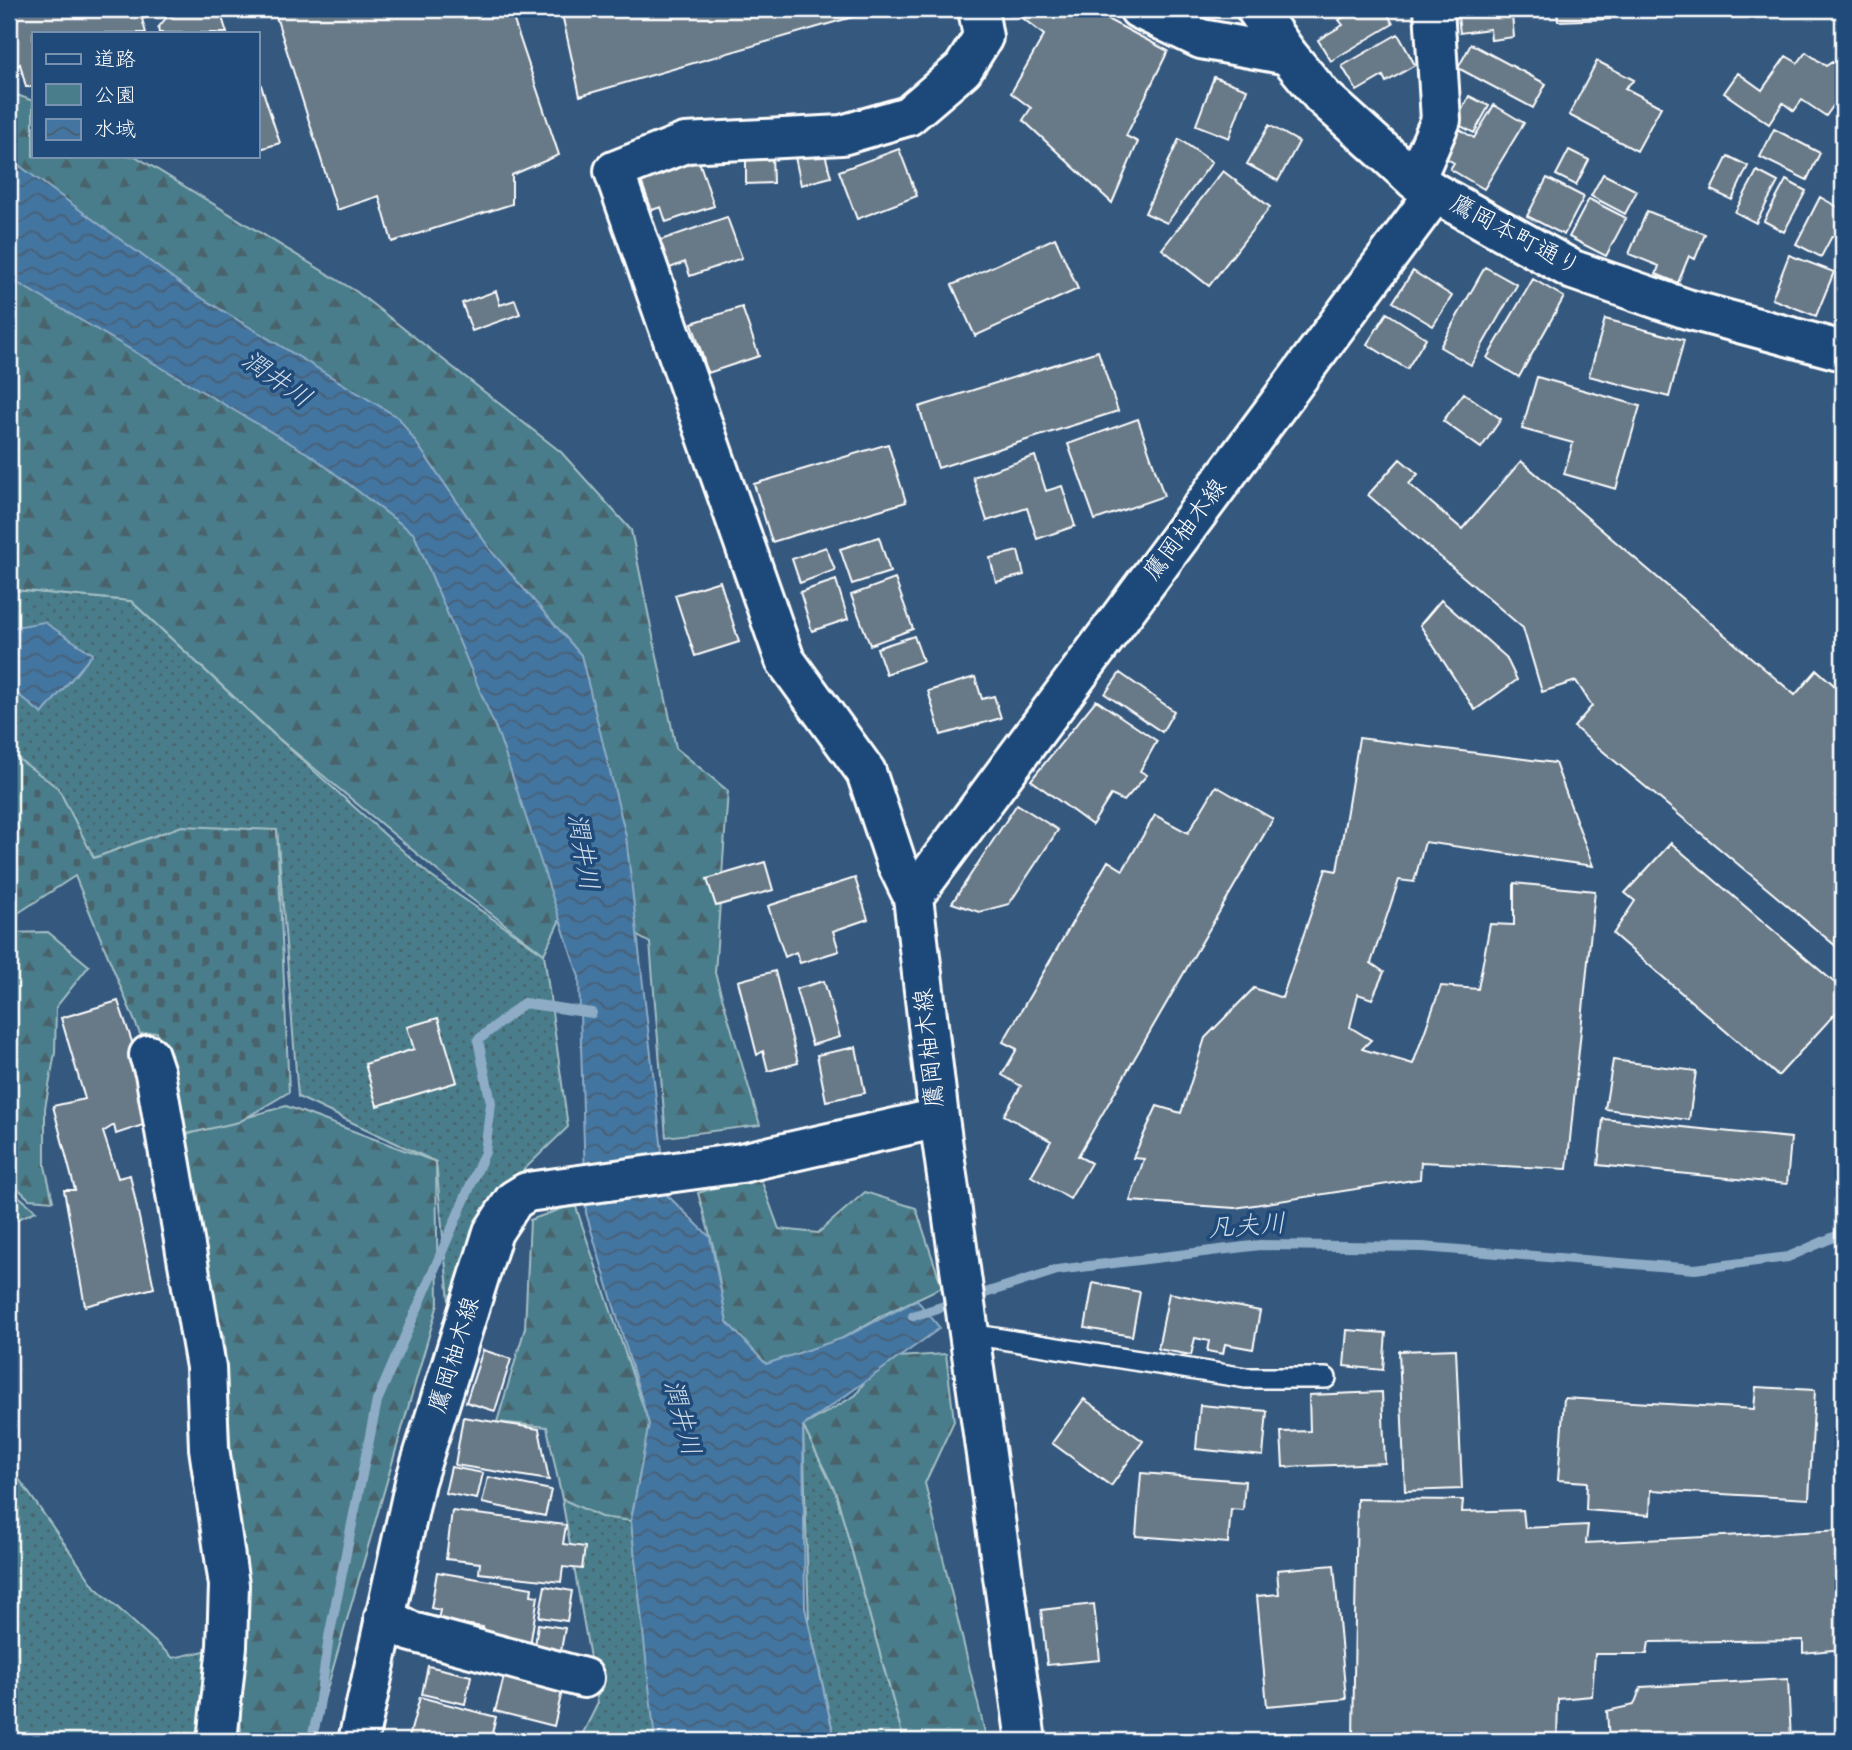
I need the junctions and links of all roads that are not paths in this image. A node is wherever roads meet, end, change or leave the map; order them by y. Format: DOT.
graph roads {
  1 [pos="978,9"];
  2 [pos="1139,9"];
  3 [pos="1256,9"];
  4 [pos="1433,9"];
  5 [pos="1288,55"];
  6 [pos="1425,187"];
  7 [pos="1833,348"];
  8 [pos="913,897"];
  9 [pos="149,1055"];
  10 [pos="939,1118"];
  11 [pos="970,1330"];
  12 [pos="1326,1378"];
  13 [pos="384,1617"];
  14 [pos="584,1678"];
  15 [pos="217,1741"];
  16 [pos="358,1741"];
  17 [pos="1026,1741"];
  1 -- 8 [label="street"];
  2 -- 5 [label="street"];
  3 -- 5 [label="street, 鷹岡本町通り"];
  4 -- 6 [label="street, 鷹岡柚木線"];
  5 -- 6 [label="street, 鷹岡本町通り"];
  6 -- 7 [label="street, 鷹岡本町通り"];
  6 -- 8 [label="street, 鷹岡柚木線"];
  8 -- 10 [label="street, 鷹岡柚木線"];
  9 -- 15 [label="street"];
  10 -- 11 [label="street"];
  10 -- 13 [label="street, 鷹岡柚木線"];
  11 -- 12 [label="lane"];
  11 -- 17 [label="street"];
  13 -- 14 [label="street"];
  13 -- 16 [label="street, 鷹岡柚木線"];
}
